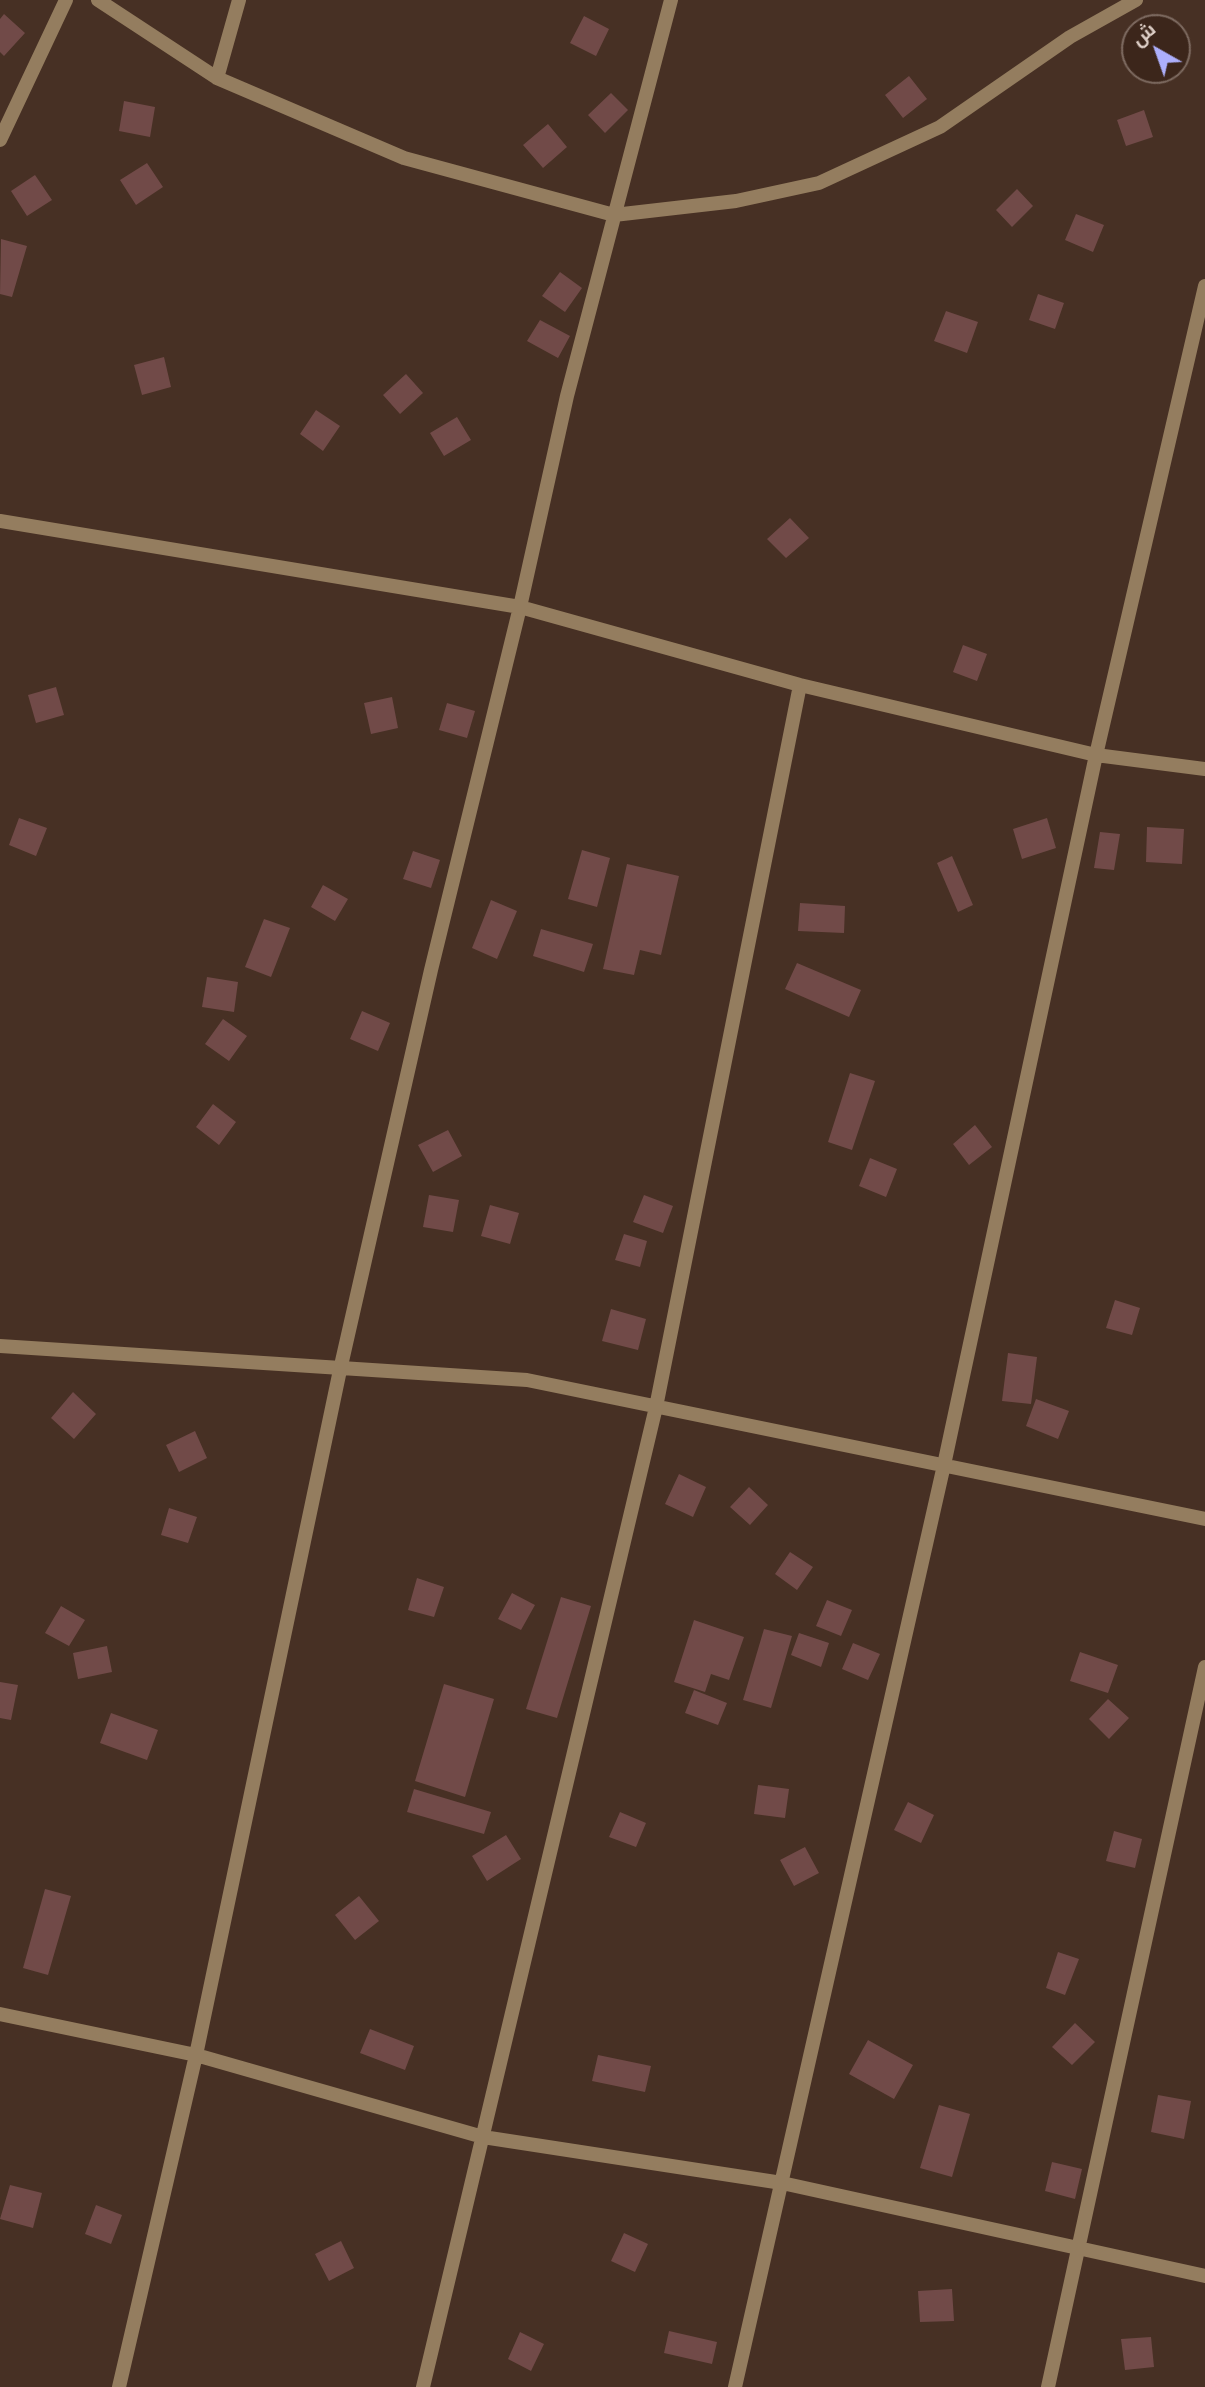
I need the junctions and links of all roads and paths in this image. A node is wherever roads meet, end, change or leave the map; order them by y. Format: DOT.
graph roads {
  1 [pos="66,0"];
  2 [pos="97,0"];
  3 [pos="239,0"];
  4 [pos="671,0"];
  5 [pos="1136,0"];
  6 [pos="217,78"];
  7 [pos="0,140"];
  8 [pos="614,215"];
  9 [pos="1205,285"];
  10 [pos="0,521"];
  11 [pos="520,607"];
  12 [pos="800,685"];
  13 [pos="1096,755"];
  14 [pos="1205,769"];
  15 [pos="0,1346"];
  16 [pos="340,1370"];
  17 [pos="656,1407"];
  18 [pos="944,1465"];
  19 [pos="1205,1519"];
  20 [pos="1205,1667"];
  21 [pos="0,2014"];
  22 [pos="196,2055"];
  23 [pos="483,2137"];
  24 [pos="782,2183"];
  25 [pos="1078,2248"];
  26 [pos="1205,2276"];
  27 [pos="119,2387"];
  28 [pos="423,2387"];
  29 [pos="734,2387"];
  30 [pos="1048,2387"];
  1 -- 7 [label="street"];
  2 -- 6 [label="street"];
  3 -- 6 [label="street"];
  4 -- 8 [label="street"];
  5 -- 8 [label="street"];
  6 -- 8 [label="street"];
  8 -- 11 [label="street"];
  9 -- 13 [label="street"];
  10 -- 11 [label="street"];
  11 -- 12 [label="street"];
  11 -- 16 [label="street"];
  12 -- 13 [label="street"];
  12 -- 17 [label="street"];
  13 -- 14 [label="street"];
  13 -- 18 [label="street"];
  15 -- 16 [label="street"];
  16 -- 17 [label="street"];
  16 -- 22 [label="street"];
  17 -- 18 [label="street"];
  17 -- 23 [label="street"];
  18 -- 19 [label="street"];
  18 -- 24 [label="street"];
  20 -- 25 [label="street"];
  21 -- 22 [label="street"];
  22 -- 23 [label="street"];
  22 -- 27 [label="street"];
  23 -- 24 [label="street"];
  23 -- 28 [label="street"];
  24 -- 25 [label="street"];
  24 -- 29 [label="street"];
  25 -- 26 [label="street"];
  25 -- 30 [label="street"];
}
